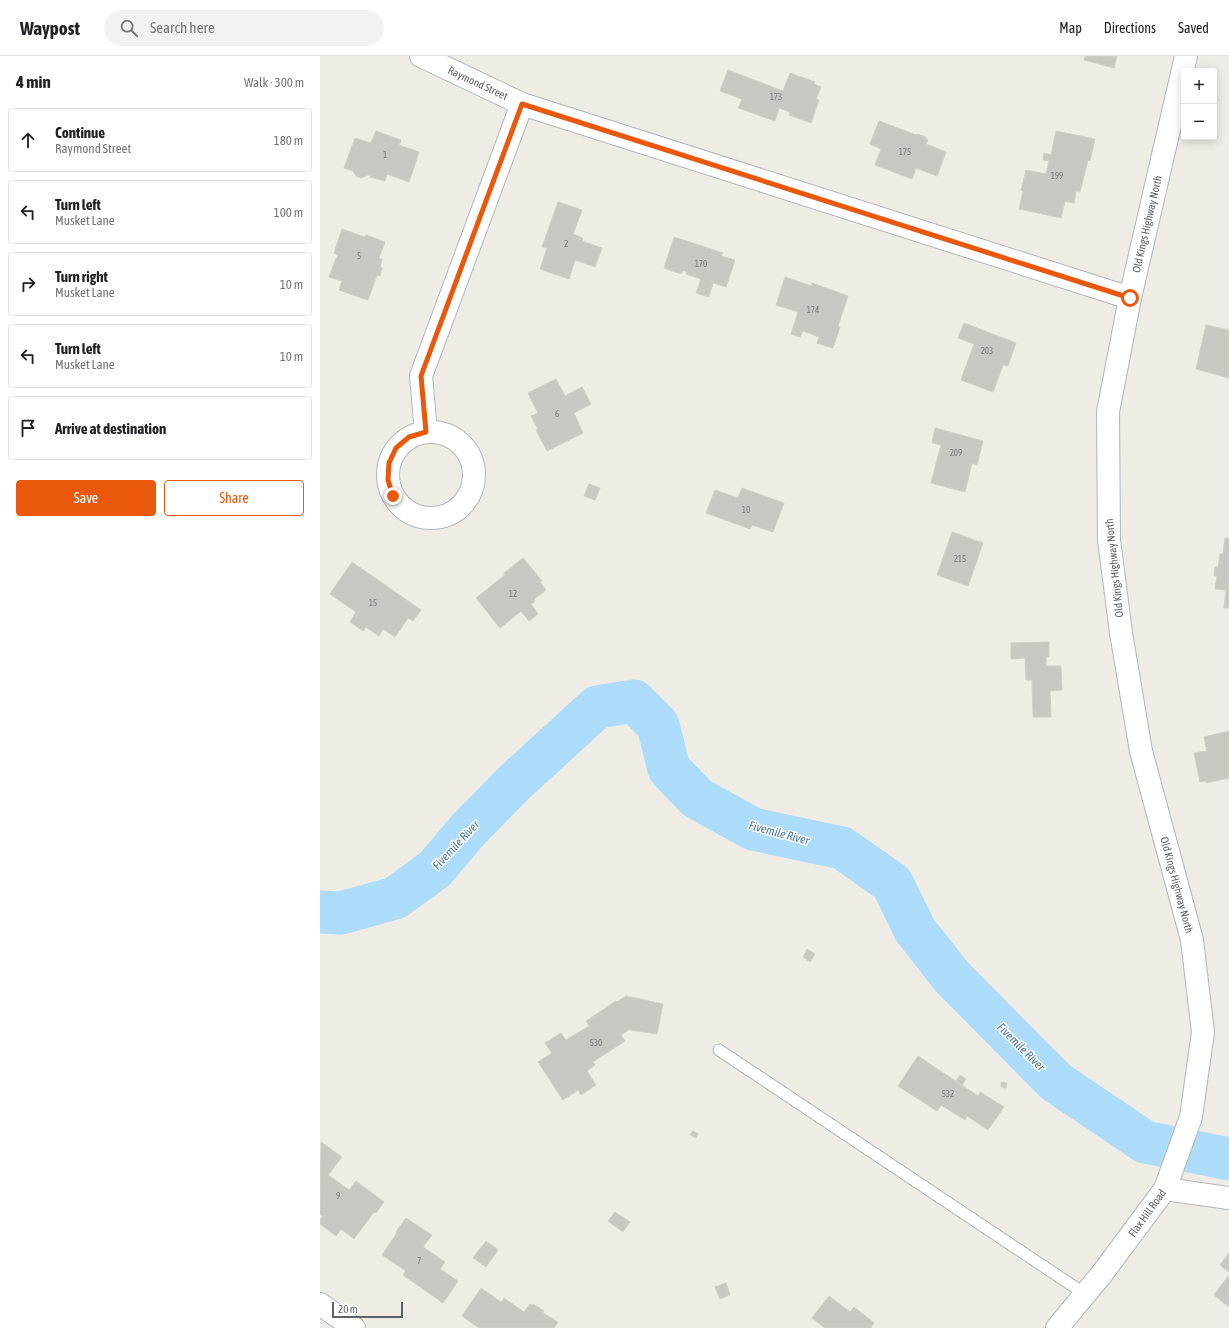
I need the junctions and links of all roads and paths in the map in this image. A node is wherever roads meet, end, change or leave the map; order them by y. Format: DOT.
graph roads {
  1 [pos="421,56"];
  2 [pos="1186,56"];
  3 [pos="522,104"];
  4 [pos="1130,298"];
  5 [pos="426,432"];
  6 [pos="1203,1032"];
  7 [pos="719,1050"];
  8 [pos="1165,1189"];
  9 [pos="1229,1198"];
  10 [pos="1085,1294"];
  11 [pos="320,1304"];
  12 [pos="354,1328"];
  13 [pos="1057,1328"];
  1 -- 3 [label="main road, Raymond Street"];
  2 -- 4 [label="main road, Old Kings Highway North"];
  3 -- 4 [label="main road, Raymond Street"];
  3 -- 5 [label="main road"];
  4 -- 6 [label="main road, Old Kings Highway North"];
  6 -- 8 [label="main road, Flax Hill Road"];
  7 -- 10 [label="lane"];
  8 -- 9 [label="main road"];
  8 -- 10 [label="main road, Flax Hill Road"];
  10 -- 13 [label="main road, Flax Hill Road"];
  11 -- 12 [label="main road"];
}
